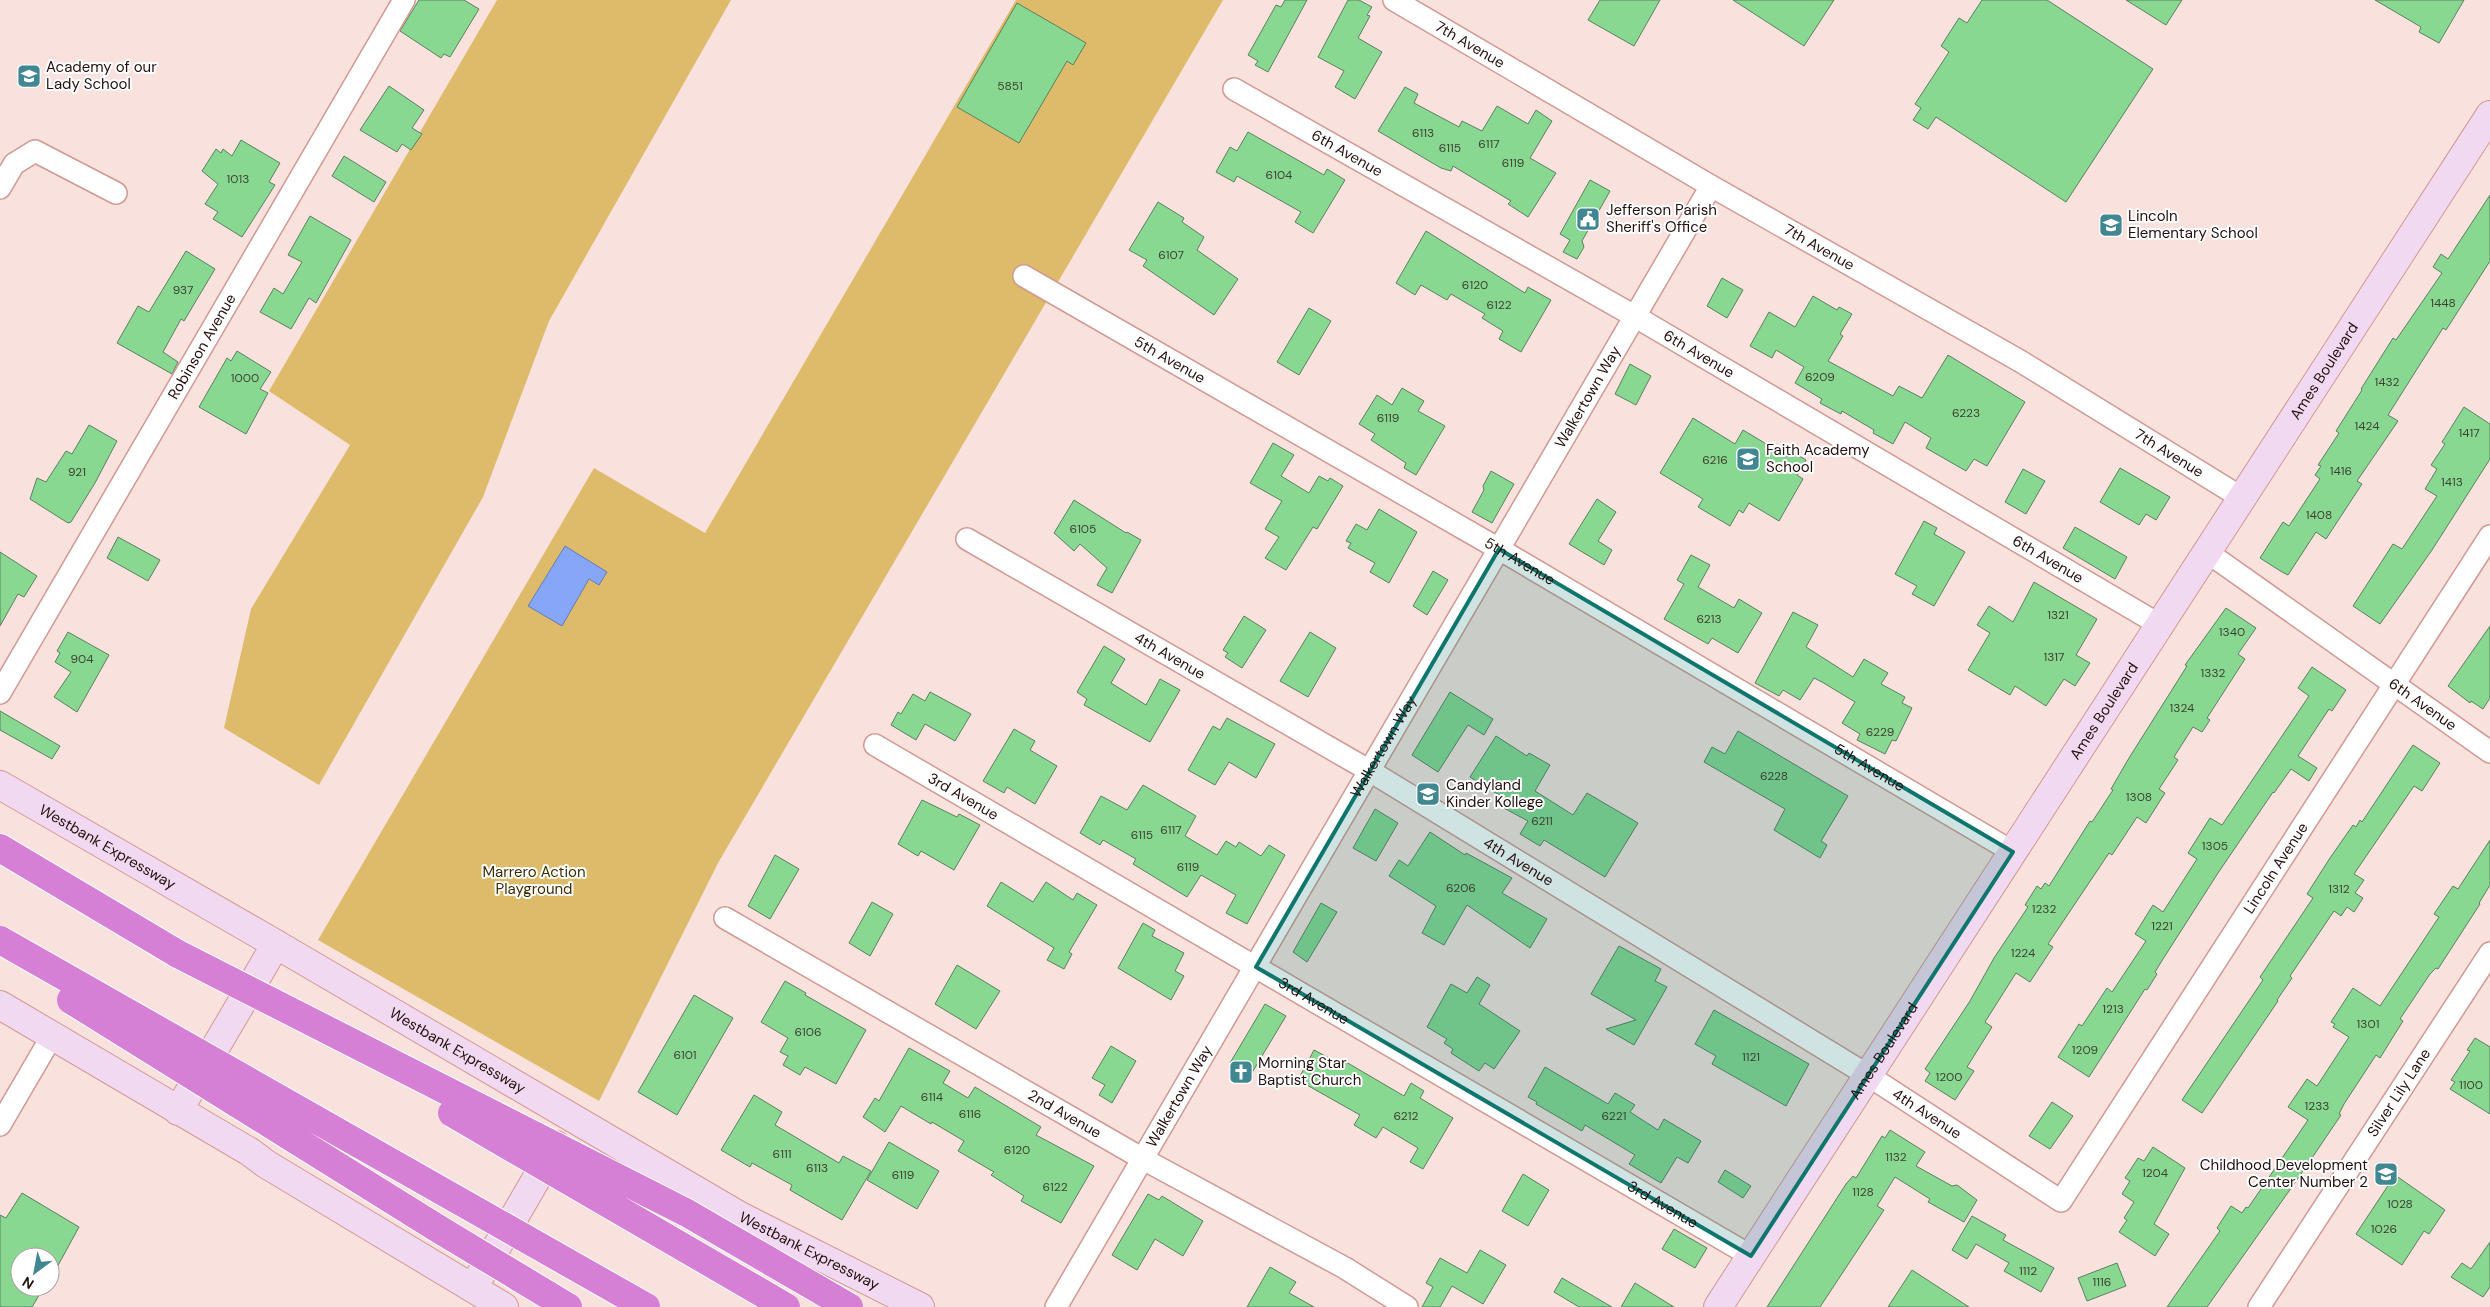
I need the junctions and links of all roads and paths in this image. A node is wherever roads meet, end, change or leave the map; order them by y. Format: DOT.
graph roads {
  1 [pos="404,0"];
  2 [pos="1394,0"];
  3 [pos="1234,89"];
  4 [pos="2490,115"];
  5 [pos="1711,186"];
  6 [pos="0,188"];
  7 [pos="116,193"];
  8 [pos="1024,276"];
  9 [pos="1636,317"];
  10 [pos="2242,498"];
  11 [pos="2490,536"];
  12 [pos="966,539"];
  13 [pos="1499,549"];
  14 [pos="2207,552"];
  15 [pos="2160,625"];
  16 [pos="2394,684"];
  17 [pos="0,693"];
  18 [pos="875,745"];
  19 [pos="2490,752"];
  20 [pos="1370,771"];
  21 [pos="0,786"];
  22 [pos="0,848"];
  23 [pos="2013,852"];
  24 [pos="725,918"];
  25 [pos="0,940"];
  26 [pos="276,944"];
  27 [pos="178,954"];
  28 [pos="2490,954"];
  29 [pos="0,956"];
  30 [pos="1256,966"];
  31 [pos="0,1005"];
  32 [pos="52,1036"];
  33 [pos="1869,1076"];
  34 [pos="178,1111"];
  35 [pos="572,1118"];
  36 [pos="0,1126"];
  37 [pos="1143,1159"];
  38 [pos="2061,1201"];
  39 [pos="1751,1256"];
  40 [pos="473,1288"];
  41 [pos="504,1307"];
  42 [pos="568,1307"];
  43 [pos="646,1307"];
  44 [pos="786,1307"];
  45 [pos="849,1307"];
  46 [pos="920,1307"];
  47 [pos="1056,1307"];
  48 [pos="1407,1307"];
  49 [pos="1718,1307"];
  50 [pos="2259,1307"];
  1 -- 17 [label="street, Robinson Avenue"];
  2 -- 5 [label="street, 7th Avenue"];
  3 -- 9 [label="street, 6th Avenue"];
  4 -- 10 [label="main road, Ames Boulevard"];
  5 -- 9 [label="street, Walkertown Way"];
  5 -- 10 [label="street, 7th Avenue"];
  6 -- 7 [label="street"];
  8 -- 13 [label="street, 5th Avenue"];
  9 -- 13 [label="street, Walkertown Way"];
  9 -- 15 [label="street, 6th Avenue"];
  10 -- 14 [label="main road, Ames Boulevard"];
  11 -- 16 [label="street, Lincoln Avenue"];
  12 -- 20 [label="street, 4th Avenue"];
  13 -- 20 [label="street, Walkertown Way"];
  13 -- 23 [label="street, 5th Avenue"];
  14 -- 15 [label="main road, Ames Boulevard"];
  14 -- 16 [label="street, 6th Avenue"];
  15 -- 23 [label="main road, Ames Boulevard"];
  16 -- 19 [label="street, 6th Avenue"];
  16 -- 38 [label="street, Lincoln Avenue"];
  18 -- 30 [label="street, 3rd Avenue"];
  20 -- 30 [label="street, Walkertown Way"];
  20 -- 33 [label="street, 4th Avenue"];
  21 -- 26 [label="main road, Westbank Expressway"];
  22 -- 27 [label="highway"];
  23 -- 33 [label="main road, Ames Boulevard"];
  24 -- 37 [label="street, 2nd Avenue"];
  25 -- 43 [label="highway, bridge"];
  26 -- 34 [label="main road"];
  26 -- 35 [label="main road, Westbank Expressway"];
  27 -- 44 [label="highway, bridge"];
  27 -- 45 [label="highway, bridge"];
  28 -- 50 [label="street, Silver Lily Lane"];
  29 -- 42 [label="highway, bridge"];
  30 -- 37 [label="street, Walkertown Way"];
  30 -- 39 [label="street, 3rd Avenue"];
  31 -- 32 [label="main road"];
  32 -- 34 [label="main road"];
  32 -- 36 [label="street"];
  33 -- 38 [label="street, 4th Avenue"];
  33 -- 39 [label="main road, Ames Boulevard"];
  34 -- 40 [label="main road"];
  35 -- 40 [label="main road"];
  35 -- 46 [label="main road, Westbank Expressway"];
  37 -- 47 [label="street, Walkertown Way"];
  37 -- 48 [label="street, 2nd Avenue"];
  39 -- 49 [label="main road, Ames Boulevard"];
  40 -- 41 [label="main road"];
}
